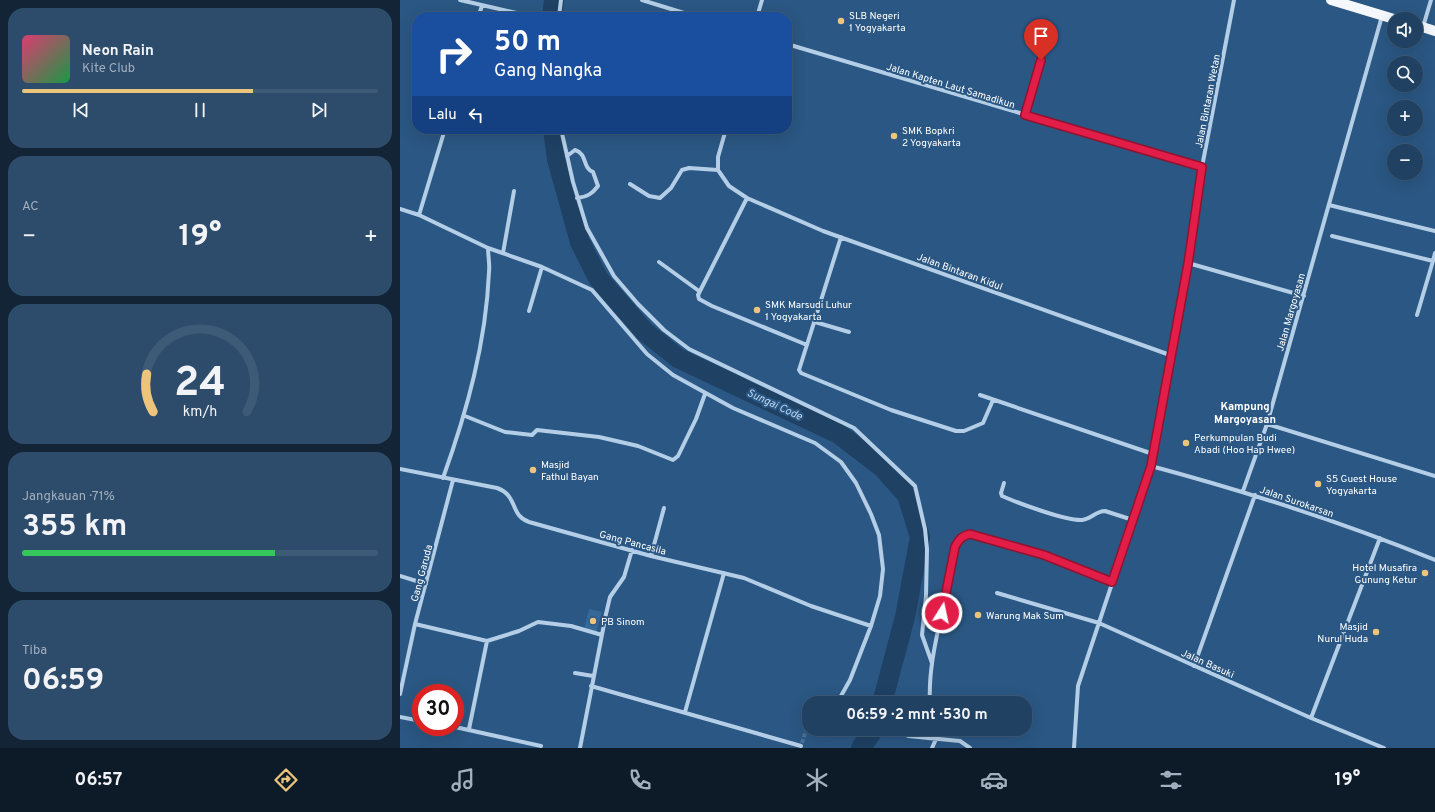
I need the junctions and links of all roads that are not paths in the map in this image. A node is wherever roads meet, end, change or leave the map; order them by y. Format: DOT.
graph roads {
  1 [pos="460,0"];
  2 [pos="561,0"];
  3 [pos="642,0"];
  4 [pos="660,0"];
  5 [pos="762,0"];
  6 [pos="1234,0"];
  7 [pos="1331,0"];
  8 [pos="1431,0"];
  9 [pos="658,5"];
  10 [pos="482,6"];
  11 [pos="480,12"];
  12 [pos="511,12"];
  13 [pos="560,12"];
  14 [pos="681,12"];
  15 [pos="758,12"];
  16 [pos="1382,15"];
  17 [pos="1387,17"];
  18 [pos="1423,20"];
  19 [pos="1423,28"];
  20 [pos="1435,31"];
  21 [pos="1048,32"];
  22 [pos="792,45"];
  23 [pos="1025,115"];
  24 [pos="443,134"];
  25 [pos="562,134"];
  26 [pos="725,134"];
  27 [pos="567,156"];
  28 [pos="1202,167"];
  29 [pos="718,170"];
  30 [pos="630,184"];
  31 [pos="514,191"];
  32 [pos="577,198"];
  33 [pos="746,198"];
  34 [pos="1329,205"];
  35 [pos="400,209"];
  36 [pos="419,215"];
  37 [pos="1435,231"];
  38 [pos="1332,236"];
  39 [pos="841,237"];
  40 [pos="488,248"];
  41 [pos="503,253"];
  42 [pos="1435,253"];
  43 [pos="1433,261"];
  44 [pos="659,262"];
  45 [pos="1188,264"];
  46 [pos="542,267"];
  47 [pos="699,291"];
  48 [pos="1304,296"];
  49 [pos="529,311"];
  50 [pos="1417,315"];
  51 [pos="815,322"];
  52 [pos="849,332"];
  53 [pos="807,345"];
  54 [pos="1170,355"];
  55 [pos="705,394"];
  56 [pos="980,395"];
  57 [pos="993,400"];
  58 [pos="465,416"];
  59 [pos="1267,424"];
  60 [pos="1153,454"];
  61 [pos="1151,466"];
  62 [pos="400,469"];
  63 [pos="1435,476"];
  64 [pos="443,478"];
  65 [pos="453,480"];
  66 [pos="1004,483"];
  67 [pos="1243,491"];
  68 [pos="1254,495"];
  69 [pos="664,508"];
  70 [pos="1133,520"];
  71 [pos="1380,538"];
  72 [pos="632,550"];
  73 [pos="651,556"];
  74 [pos="1435,560"];
  75 [pos="724,573"];
  76 [pos="400,576"];
  77 [pos="1112,582"];
  78 [pos="426,584"];
  79 [pos="997,593"];
  80 [pos="1099,623"];
  81 [pos="415,624"];
  82 [pos="871,626"];
  83 [pos="602,635"];
  84 [pos="487,641"];
  85 [pos="932,663"];
  86 [pos="1194,666"];
  87 [pos="575,672"];
  88 [pos="593,676"];
  89 [pos="401,678"];
  90 [pos="591,686"];
  91 [pos="400,694"];
  92 [pos="841,696"];
  93 [pos="930,696"];
  94 [pos="685,712"];
  95 [pos="400,717"];
  96 [pos="1311,718"];
  97 [pos="412,719"];
  98 [pos="464,728"];
  99 [pos="469,729"];
  100 [pos="909,736"];
  101 [pos="928,738"];
  102 [pos="936,739"];
  103 [pos="541,746"];
  104 [pos="802,746"];
  105 [pos="580,748"];
  106 [pos="932,748"];
  107 [pos="970,748"];
  108 [pos="1074,748"];
  109 [pos="1382,748"];
  1 -- 10 [label="street"];
  2 -- 13 [label="street"];
  3 -- 9 [label="street"];
  4 -- 9 [label="street"];
  5 -- 15 [label="street"];
  6 -- 28 [label="street, Jalan Bintaran Wetan"];
  7 -- 16 [label="main road"];
  8 -- 18 [label="street"];
  9 -- 14 [label="street"];
  10 -- 11 [label="street"];
  10 -- 12 [label="street"];
  16 -- 17 [label="main road"];
  16 -- 34 [label="street, Jalan Margoyasan"];
  19 -- 20 [label="main road"];
  21 -- 23 [label="street"];
  22 -- 23 [label="street, Jalan Kapten Laut Samadikun"];
  23 -- 28 [label="street, Jalan Kapten Laut Samadikun"];
  24 -- 36 [label="street"];
  25 -- 27 [label="street"];
  26 -- 29 [label="street"];
  27 -- 32 [label="street"];
  27 -- 32 [label="street"];
  28 -- 45 [label="street, Jalan Bintaran Wetan"];
  29 -- 30 [label="street"];
  29 -- 33 [label="street, Jalan Bintaran Kidul"];
  31 -- 41 [label="street"];
  32 -- 85 [label="street"];
  33 -- 39 [label="street, Jalan Bintaran Kidul"];
  33 -- 47 [label="street"];
  34 -- 37 [label="street"];
  34 -- 48 [label="street, Jalan Margoyasan"];
  35 -- 36 [label="street"];
  36 -- 40 [label="street"];
  38 -- 43 [label="street"];
  39 -- 51 [label="street"];
  39 -- 54 [label="street, Jalan Bintaran Kidul"];
  40 -- 41 [label="street"];
  40 -- 58 [label="street"];
  41 -- 46 [label="street"];
  42 -- 43 [label="street"];
  43 -- 50 [label="street"];
  44 -- 47 [label="street"];
  45 -- 48 [label="street"];
  45 -- 54 [label="street, Jalan Bintaran Wetan"];
  46 -- 49 [label="street"];
  46 -- 55 [label="street"];
  47 -- 53 [label="street"];
  48 -- 59 [label="street, Jalan Margoyasan"];
  51 -- 52 [label="street"];
  51 -- 53 [label="street"];
  53 -- 57 [label="street"];
  54 -- 60 [label="street, Jalan Bintaran Wetan"];
  55 -- 58 [label="street"];
  55 -- 82 [label="street"];
  56 -- 57 [label="street"];
  57 -- 60 [label="street"];
  58 -- 64 [label="street"];
  59 -- 63 [label="street"];
  59 -- 67 [label="street, Jalan Margoyasan"];
  60 -- 61 [label="street, Jalan Bintaran Wetan"];
  61 -- 67 [label="street, Jalan Surokarsan"];
  61 -- 70 [label="street, Jalan Bintaran Wetan"];
  62 -- 64 [label="street, Gang Pancasila"];
  64 -- 65 [label="street, Gang Pancasila"];
  65 -- 72 [label="street, Gang Pancasila"];
  65 -- 78 [label="street, Gang Garuda"];
  66 -- 70 [label="street"];
  67 -- 68 [label="street, Jalan Surokarsan"];
  68 -- 71 [label="street, Jalan Surokarsan"];
  68 -- 86 [label="street"];
  69 -- 73 [label="street"];
  70 -- 77 [label="street, Jalan Bintaran Wetan"];
  71 -- 74 [label="street, Jalan Surokarsan"];
  71 -- 96 [label="street"];
  72 -- 73 [label="street, Gang Pancasila"];
  72 -- 83 [label="street"];
  73 -- 75 [label="street, Gang Pancasila"];
  75 -- 82 [label="street, Gang Pancasila"];
  75 -- 94 [label="street"];
  76 -- 78 [label="street"];
  77 -- 80 [label="street, Jalan Bintaran Wetan"];
  77 -- 85 [label="street"];
  78 -- 81 [label="street, Gang Garuda"];
  79 -- 80 [label="street, Jalan Basuki"];
  80 -- 86 [label="street, Jalan Basuki"];
  80 -- 108 [label="street, Jalan Bintaran Wetan"];
  81 -- 84 [label="street"];
  81 -- 89 [label="street, Gang Garuda"];
  82 -- 92 [label="street"];
  83 -- 84 [label="street"];
  83 -- 88 [label="street"];
  84 -- 99 [label="street"];
  85 -- 93 [label="street"];
  86 -- 96 [label="street, Jalan Basuki"];
  87 -- 88 [label="street"];
  88 -- 90 [label="street"];
  89 -- 91 [label="street, Gang Garuda"];
  90 -- 94 [label="street"];
  90 -- 105 [label="street"];
  94 -- 104 [label="street"];
  95 -- 97 [label="street"];
  96 -- 109 [label="street, Jalan Basuki"];
  98 -- 99 [label="street"];
  99 -- 103 [label="street"];
  100 -- 101 [label="street"];
  101 -- 102 [label="street"];
  102 -- 106 [label="street"];
  102 -- 107 [label="street"];
}
